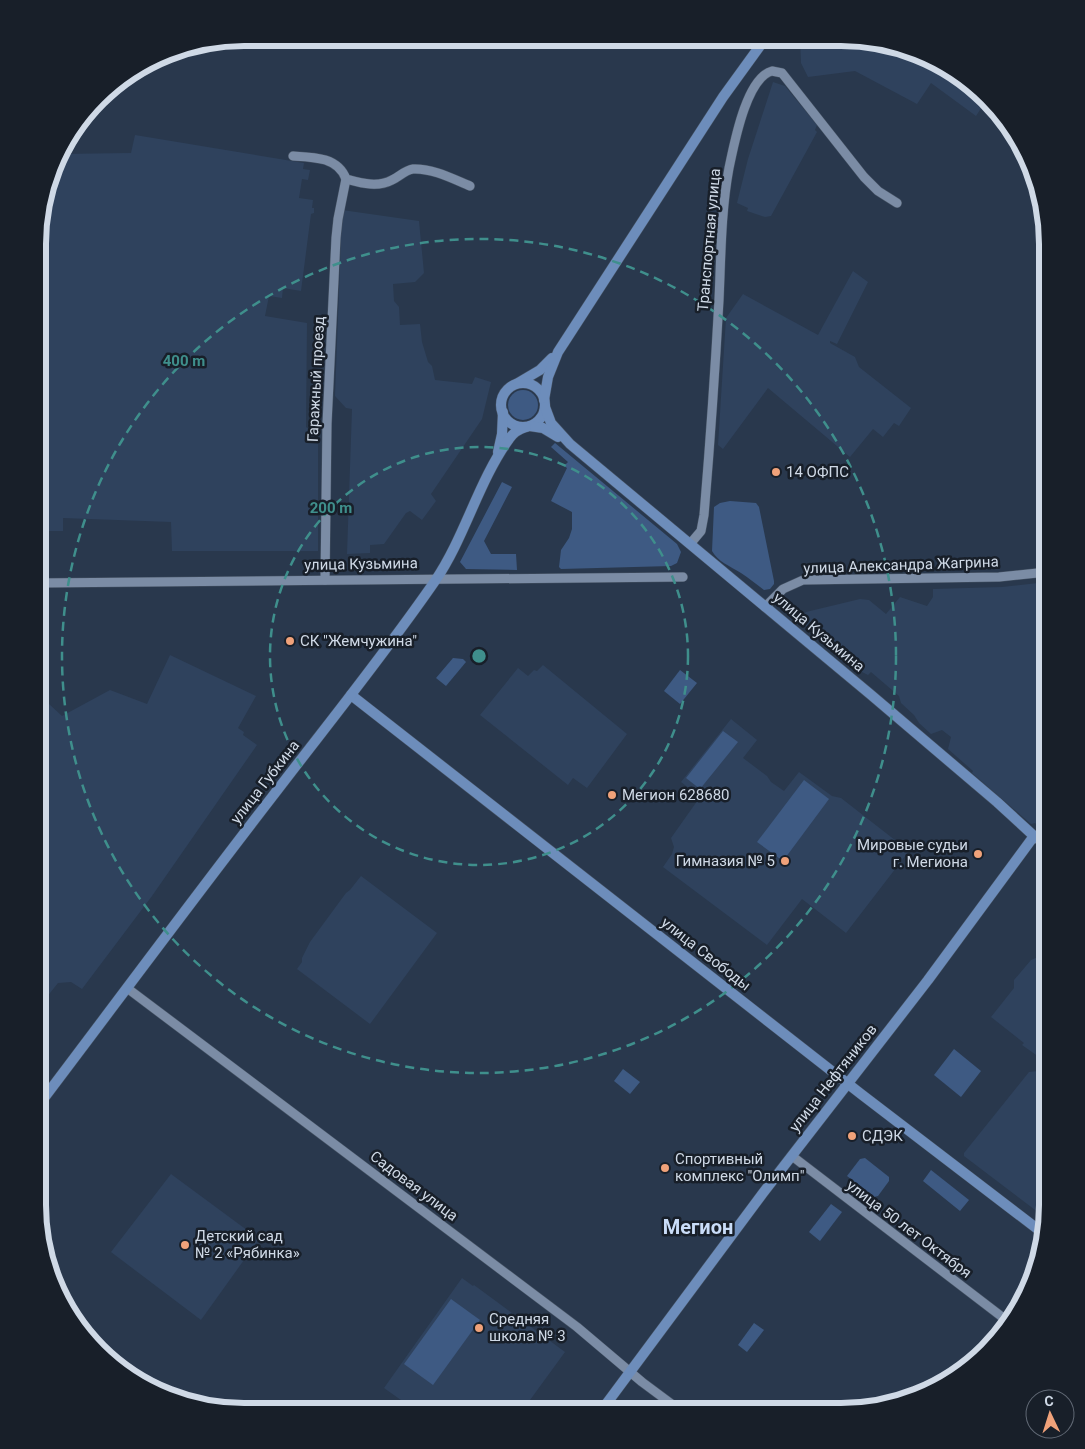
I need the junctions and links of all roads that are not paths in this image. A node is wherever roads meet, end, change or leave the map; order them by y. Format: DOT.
graph roads {
  1 [pos="760,46"];
  2 [pos="293,156"];
  3 [pos="346,179"];
  4 [pos="470,186"];
  5 [pos="898,203"];
  6 [pos="558,352"];
  7 [pos="513,387"];
  8 [pos="545,404"];
  9 [pos="502,410"];
  10 [pos="528,426"];
  11 [pos="570,444"];
  12 [pos="495,463"];
  13 [pos="690,544"];
  14 [pos="1039,573"];
  15 [pos="683,578"];
  16 [pos="436,579"];
  17 [pos="325,580"];
  18 [pos="46,583"];
  19 [pos="765,607"];
  20 [pos="351,696"];
  21 [pos="1034,836"];
  22 [pos="1039,840"];
  23 [pos="127,988"];
  24 [pos="848,1084"];
  25 [pos="46,1095"];
  26 [pos="792,1156"];
  27 [pos="1037,1229"];
  28 [pos="1003,1318"];
  29 [pos="631,1372"];
  30 [pos="608,1403"];
  31 [pos="670,1403"];
  1 -- 6 [label="main road"];
  2 -- 3 [label="street"];
  3 -- 4 [label="street"];
  3 -- 17 [label="street, Гаражный проезд"];
  5 -- 13 [label="street, Транспортная улица"];
  6 -- 7 [label="main road"];
  6 -- 8 [label="main road"];
  7 -- 8 [label="main road"];
  7 -- 9 [label="main road"];
  8 -- 10 [label="main road"];
  8 -- 11 [label="main road"];
  9 -- 10 [label="main road"];
  9 -- 12 [label="main road"];
  10 -- 11 [label="main road"];
  10 -- 12 [label="main road"];
  11 -- 13 [label="main road, улица Кузьмина"];
  12 -- 16 [label="main road, улица Губкина"];
  13 -- 19 [label="main road, улица Кузьмина"];
  14 -- 19 [label="street, улица Александра Жагрина"];
  15 -- 16 [label="street, улица Кузьмина"];
  16 -- 17 [label="street, улица Кузьмина"];
  16 -- 20 [label="main road, улица Губкина"];
  17 -- 18 [label="street, улица Кузьмина"];
  19 -- 21 [label="main road, улица Кузьмина"];
  20 -- 23 [label="main road, улица Губкина"];
  20 -- 24 [label="main road, улица Свободы"];
  21 -- 22 [label="street, улица Кузьмина"];
  21 -- 24 [label="main road, улица Нефтяников"];
  23 -- 25 [label="main road, улица Губкина"];
  23 -- 29 [label="street, Садовая улица"];
  24 -- 26 [label="main road, улица Нефтяников"];
  24 -- 27 [label="main road, улица Свободы"];
  26 -- 28 [label="street, улица 50 лет Октября"];
  26 -- 29 [label="main road, улица Нефтяников"];
  29 -- 30 [label="main road, улица Нефтяников"];
  29 -- 31 [label="street, Садовая улица"];
}
